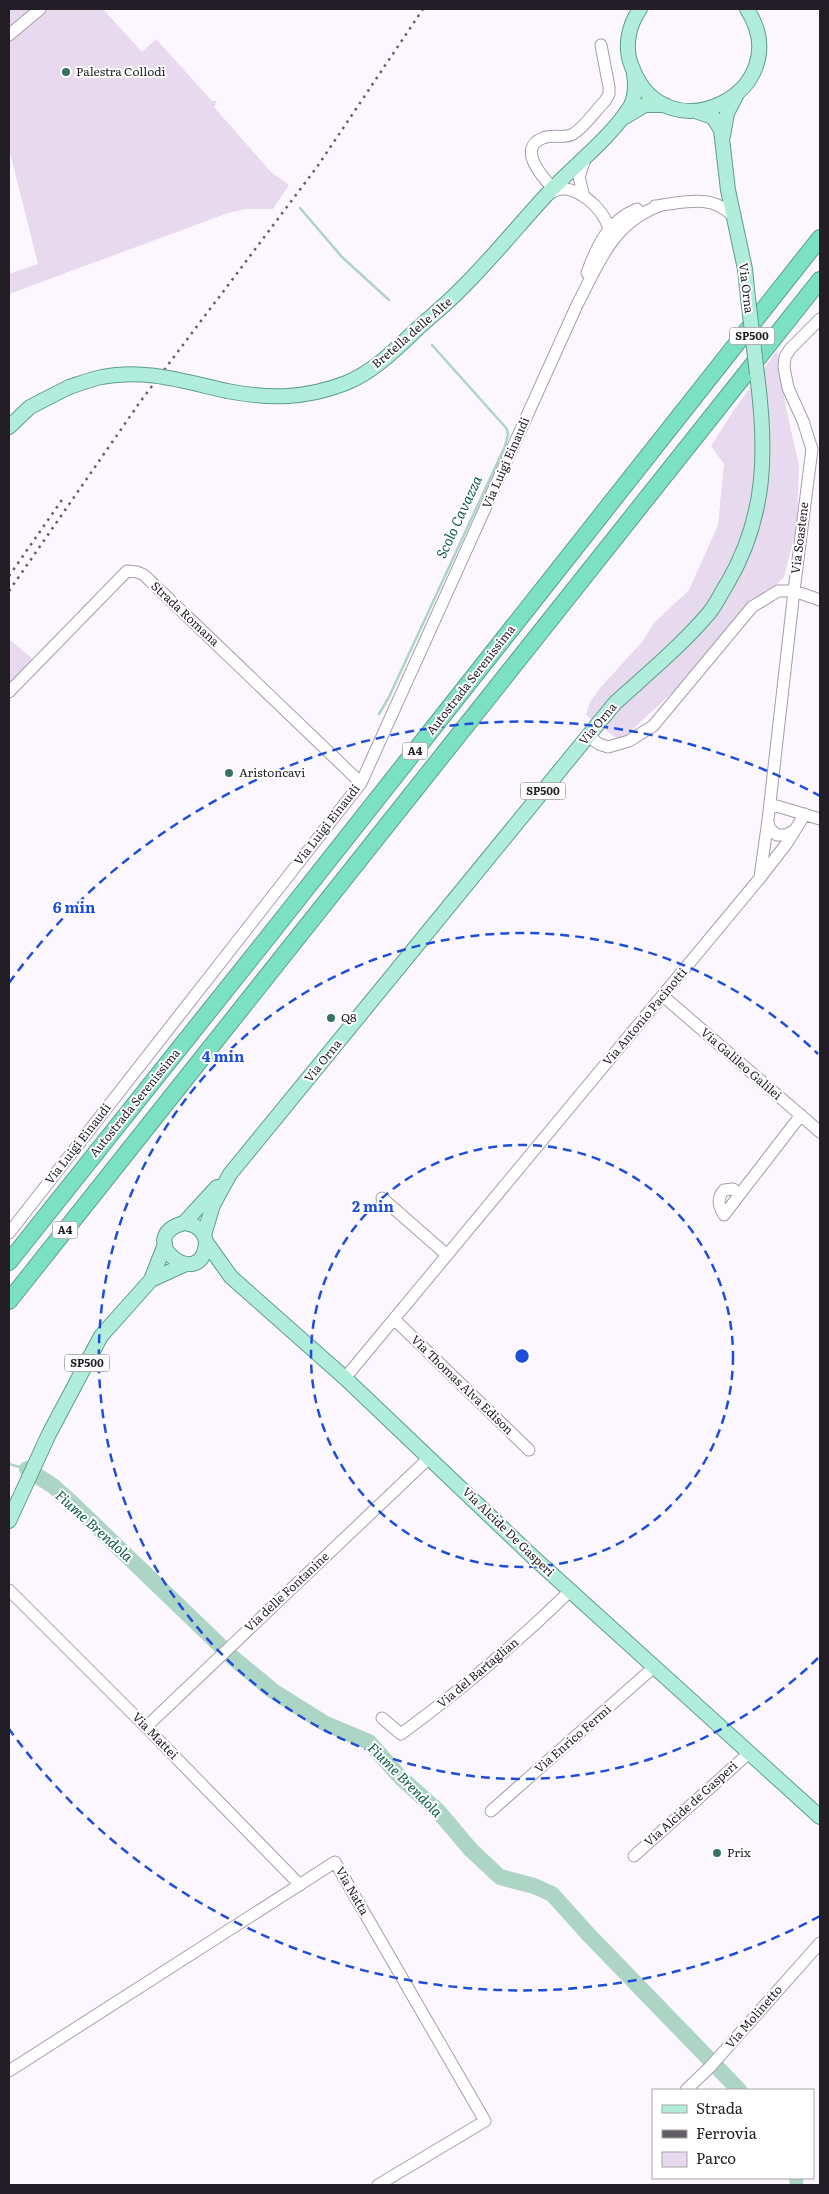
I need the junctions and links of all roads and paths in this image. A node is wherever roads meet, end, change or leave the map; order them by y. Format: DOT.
graph roads {
  1 [pos="40,9"];
  2 [pos="640,9"];
  3 [pos="747,9"];
  4 [pos="9,36"];
  5 [pos="601,45"];
  6 [pos="634,74"];
  7 [pos="737,95"];
  8 [pos="664,105"];
  9 [pos="697,111"];
  10 [pos="618,122"];
  11 [pos="723,137"];
  12 [pos="590,151"];
  13 [pos="727,176"];
  14 [pos="554,188"];
  15 [pos="584,197"];
  16 [pos="544,198"];
  17 [pos="709,201"];
  18 [pos="662,205"];
  19 [pos="596,209"];
  20 [pos="627,214"];
  21 [pos="734,218"];
  22 [pos="610,229"];
  23 [pos="820,238"];
  24 [pos="598,244"];
  25 [pos="820,280"];
  26 [pos="587,287"];
  27 [pos="577,305"];
  28 [pos="820,319"];
  29 [pos="9,427"];
  30 [pos="794,591"];
  31 [pos="820,600"];
  32 [pos="9,692"];
  33 [pos="588,736"];
  34 [pos="361,783"];
  35 [pos="770,804"];
  36 [pos="805,814"];
  37 [pos="820,819"];
  38 [pos="768,820"];
  39 [pos="796,829"];
  40 [pos="760,878"];
  41 [pos="663,996"];
  42 [pos="801,1115"];
  43 [pos="820,1132"];
  44 [pos="230,1174"];
  45 [pos="740,1194"];
  46 [pos="382,1198"];
  47 [pos="184,1223"];
  48 [pos="9,1233"];
  49 [pos="205,1238"];
  50 [pos="165,1244"];
  51 [pos="447,1255"];
  52 [pos="9,1262"];
  53 [pos="187,1264"];
  54 [pos="226,1271"];
  55 [pos="151,1280"];
  56 [pos="9,1301"];
  57 [pos="395,1320"];
  58 [pos="345,1378"];
  59 [pos="529,1450"];
  60 [pos="430,1458"];
  61 [pos="9,1521"];
  62 [pos="9,1590"];
  63 [pos="570,1591"];
  64 [pos="654,1667"];
  65 [pos="382,1718"];
  66 [pos="146,1726"];
  67 [pos="749,1752"];
  68 [pos="492,1811"];
  69 [pos="820,1818"];
  70 [pos="634,1856"];
  71 [pos="300,1885"];
  72 [pos="820,1943"];
  73 [pos="9,2070"];
  74 [pos="687,2089"];
  75 [pos="378,2185"];
  1 -- 4 [label="street"];
  2 -- 6 [label="main road"];
  3 -- 7 [label="main road"];
  5 -- 14 [label="street"];
  6 -- 8 [label="main road"];
  6 -- 10 [label="main road, Bretella delle Alte"];
  7 -- 9 [label="main road"];
  7 -- 11 [label="main road, Via Orna"];
  8 -- 9 [label="main road"];
  8 -- 10 [label="main road"];
  9 -- 11 [label="main road, Via Orna"];
  10 -- 12 [label="main road, Bretella delle Alte"];
  11 -- 13 [label="main road, Via Orna"];
  12 -- 14 [label="main road, Bretella delle Alte"];
  12 -- 15 [label="street"];
  13 -- 17 [label="street"];
  13 -- 21 [label="main road, Via Orna"];
  14 -- 16 [label="main road, Bretella delle Alte"];
  15 -- 16 [label="street"];
  15 -- 19 [label="street"];
  16 -- 29 [label="main road, Bretella delle Alte, bridge"];
  17 -- 18 [label="street, Via Luigi Einaudi"];
  17 -- 21 [label="street"];
  18 -- 20 [label="street, Via Luigi Einaudi"];
  18 -- 26 [label="street, Via Luigi Einaudi"];
  19 -- 20 [label="street, Via Luigi Einaudi"];
  19 -- 22 [label="street"];
  19 -- 24 [label="street, Via Luigi Einaudi"];
  20 -- 22 [label="street, Via Luigi Einaudi"];
  21 -- 33 [label="main road, Via Orna / SP500, bridge"];
  22 -- 24 [label="street, Via Luigi Einaudi"];
  22 -- 26 [label="street, Via Luigi Einaudi"];
  23 -- 52 [label="highway, Autostrada Serenissima / A4"];
  24 -- 27 [label="street, Via Luigi Einaudi"];
  25 -- 56 [label="highway, Autostrada Serenissima / A4"];
  26 -- 27 [label="street, Via Luigi Einaudi"];
  27 -- 34 [label="street, Via Luigi Einaudi"];
  28 -- 30 [label="street, Via Soastene"];
  30 -- 31 [label="street"];
  30 -- 33 [label="street, Via Soastene"];
  30 -- 35 [label="street"];
  32 -- 34 [label="street, Strada Romana"];
  33 -- 44 [label="main road, Via Orna / SP500"];
  34 -- 48 [label="street, Via Luigi Einaudi"];
  35 -- 36 [label="street"];
  35 -- 38 [label="street"];
  36 -- 37 [label="street"];
  36 -- 39 [label="street, Via Antonio Pacinotti"];
  38 -- 39 [label="street"];
  38 -- 40 [label="street"];
  39 -- 40 [label="street, Via Antonio Pacinotti"];
  40 -- 41 [label="street, Via Antonio Pacinotti"];
  41 -- 42 [label="street, Via Galileo Galilei"];
  41 -- 51 [label="street, Via Antonio Pacinotti"];
  42 -- 43 [label="street, Via Galileo Galilei"];
  42 -- 45 [label="street"];
  44 -- 47 [label="main road, SP500"];
  44 -- 49 [label="main road, Via Orna / SP500"];
  46 -- 51 [label="street"];
  47 -- 49 [label="main road"];
  47 -- 50 [label="main road, SP500"];
  49 -- 53 [label="main road, SP500"];
  49 -- 54 [label="main road"];
  50 -- 53 [label="main road"];
  50 -- 55 [label="main road, SP500"];
  51 -- 57 [label="street, Via Antonio Pacinotti"];
  53 -- 54 [label="main road, Via Alcide De Gasperi"];
  53 -- 55 [label="main road, SP500"];
  54 -- 58 [label="main road, Via Alcide De Gasperi"];
  55 -- 61 [label="main road, SP500"];
  57 -- 58 [label="street, Via Antonio Pacinotti"];
  57 -- 59 [label="street, Via Thomas Alva Edison"];
  58 -- 60 [label="main road, Via Alcide De Gasperi"];
  60 -- 63 [label="main road, Via Alcide De Gasperi"];
  60 -- 66 [label="street, Via delle Fontanine"];
  62 -- 66 [label="street, Via Mattei"];
  63 -- 64 [label="main road, Via Alcide De Gasperi"];
  63 -- 65 [label="street, Via del Bartaglian"];
  64 -- 67 [label="main road, Via Alcide De Gasperi"];
  64 -- 68 [label="street, Via Enrico Fermi"];
  66 -- 71 [label="street, Via Mattei"];
  67 -- 69 [label="main road, Via Alcide De Gasperi"];
  67 -- 70 [label="street, Via Alcide de Gasperi"];
  71 -- 73 [label="street, Via Natta"];
  71 -- 75 [label="street, Via Natta"];
  72 -- 74 [label="street, Via Molinetto"];
}
